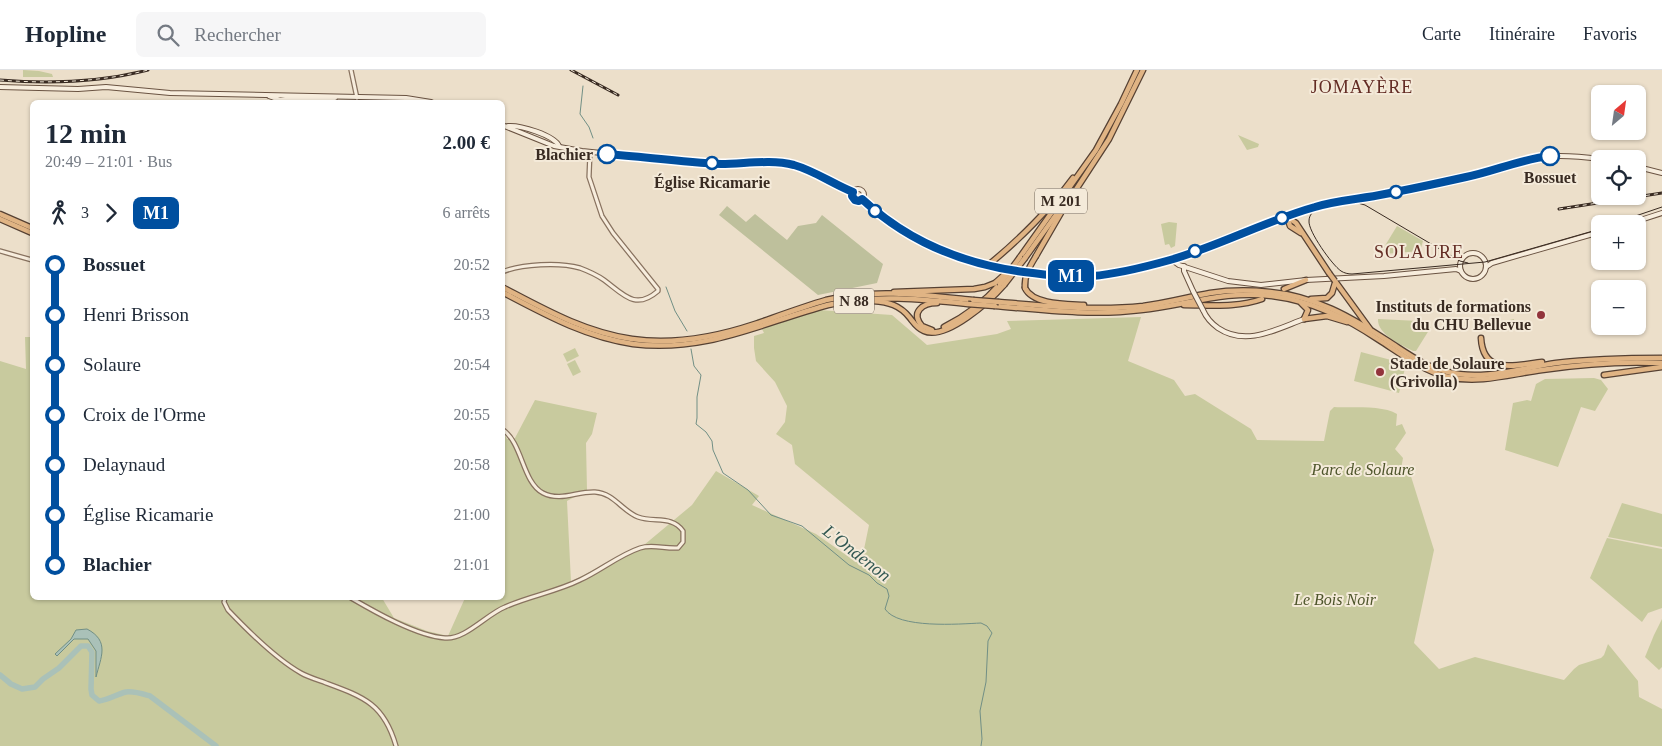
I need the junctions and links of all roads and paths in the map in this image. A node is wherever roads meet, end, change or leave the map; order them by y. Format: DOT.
graph roads {
  1 [pos="351,70"];
  2 [pos="1137,70"];
  3 [pos="1142,70"];
  4 [pos="0,87"];
  5 [pos="357,98"];
  6 [pos="418,100"];
  7 [pos="505,126"];
  8 [pos="1103,142"];
  9 [pos="1096,150"];
  10 [pos="590,152"];
  11 [pos="1591,158"];
  12 [pos="1646,169"];
  13 [pos="1662,173"];
  14 [pos="853,192"];
  15 [pos="1072,194"];
  16 [pos="862,199"];
  17 [pos="1662,213"];
  18 [pos="0,214"];
  19 [pos="1289,217"];
  20 [pos="1646,218"];
  21 [pos="0,219"];
  22 [pos="30,227"];
  23 [pos="30,232"];
  24 [pos="1591,235"];
  25 [pos="0,251"];
  26 [pos="1021,258"];
  27 [pos="30,259"];
  28 [pos="1172,260"];
  29 [pos="987,266"];
  30 [pos="1184,266"];
  31 [pos="1486,267"];
  32 [pos="505,271"];
  33 [pos="1461,272"];
  34 [pos="1306,280"];
  35 [pos="1335,282"];
  36 [pos="1002,284"];
  37 [pos="505,289"];
  38 [pos="1284,289"];
  39 [pos="505,294"];
  40 [pos="885,294"];
  41 [pos="1262,299"];
  42 [pos="859,300"];
  43 [pos="1309,300"];
  44 [pos="1298,301"];
  45 [pos="956,302"];
  46 [pos="1175,305"];
  47 [pos="1123,307"];
  48 [pos="1304,319"];
  49 [pos="1350,321"];
  50 [pos="755,327"];
  51 [pos="1371,330"];
  52 [pos="1482,338"];
  53 [pos="633,341"];
  54 [pos="1662,358"];
  55 [pos="1564,362"];
  56 [pos="1662,362"];
  57 [pos="1662,367"];
  58 [pos="1604,375"];
  59 [pos="505,432"];
  60 [pos="224,600"];
  61 [pos="355,600"];
  62 [pos="396,746"];
  1 -- 5 [label="street"];
  2 -- 8 [label="highway, M 201"];
  3 -- 8 [label="highway, M 201"];
  4 -- 5 [label="main road"];
  5 -- 6 [label="main road"];
  7 -- 10 [label="main road"];
  8 -- 9 [label="highway, M 201"];
  8 -- 15 [label="highway, M 201"];
  9 -- 26 [label="highway, M 201"];
  9 -- 29 [label="highway"];
  10 -- 14 [label="main road"];
  10 -- 32 [label="street"];
  11 -- 19 [label="main road"];
  12 -- 13 [label="main road"];
  14 -- 16 [label="main road"];
  14 -- 16 [label="main road"];
  15 -- 26 [label="highway, M 201"];
  15 -- 47 [label="highway, bridge"];
  16 -- 29 [label="main road"];
  17 -- 20 [label="main road"];
  18 -- 22 [label="highway"];
  19 -- 28 [label="main road"];
  19 -- 35 [label="highway, bridge"];
  21 -- 23 [label="highway"];
  24 -- 31 [label="main road"];
  25 -- 27 [label="street"];
  26 -- 36 [label="highway, M 201, bridge"];
  26 -- 40 [label="highway, bridge"];
  28 -- 29 [label="main road"];
  28 -- 30 [label="main road"];
  30 -- 34 [label="main road"];
  30 -- 48 [label="main road, bridge"];
  31 -- 33 [label="main road"];
  31 -- 33 [label="main road"];
  33 -- 34 [label="main road"];
  34 -- 38 [label="highway"];
  35 -- 43 [label="highway"];
  35 -- 51 [label="highway"];
  36 -- 42 [label="highway, M 201"];
  36 -- 45 [label="highway, M 201"];
  37 -- 53 [label="highway, N 88"];
  39 -- 53 [label="highway, N 88"];
  40 -- 47 [label="highway, N 88, bridge"];
  40 -- 50 [label="highway, N 88"];
  41 -- 46 [label="highway"];
  42 -- 45 [label="highway, N 88"];
  42 -- 50 [label="highway, N 88"];
  43 -- 47 [label="highway, N 88"];
  43 -- 51 [label="highway, N 88"];
  44 -- 46 [label="highway, N 88"];
  44 -- 48 [label="highway"];
  44 -- 49 [label="highway, N 88"];
  45 -- 46 [label="highway, N 88, bridge"];
  48 -- 49 [label="highway"];
  49 -- 56 [label="highway, N 88"];
  50 -- 53 [label="highway, N 88"];
  51 -- 55 [label="highway, N 88"];
  52 -- 55 [label="highway, N 88"];
  54 -- 55 [label="highway, N 88"];
  57 -- 58 [label="highway"];
  59 -- 61 [label="street"];
  60 -- 62 [label="street"];
}
